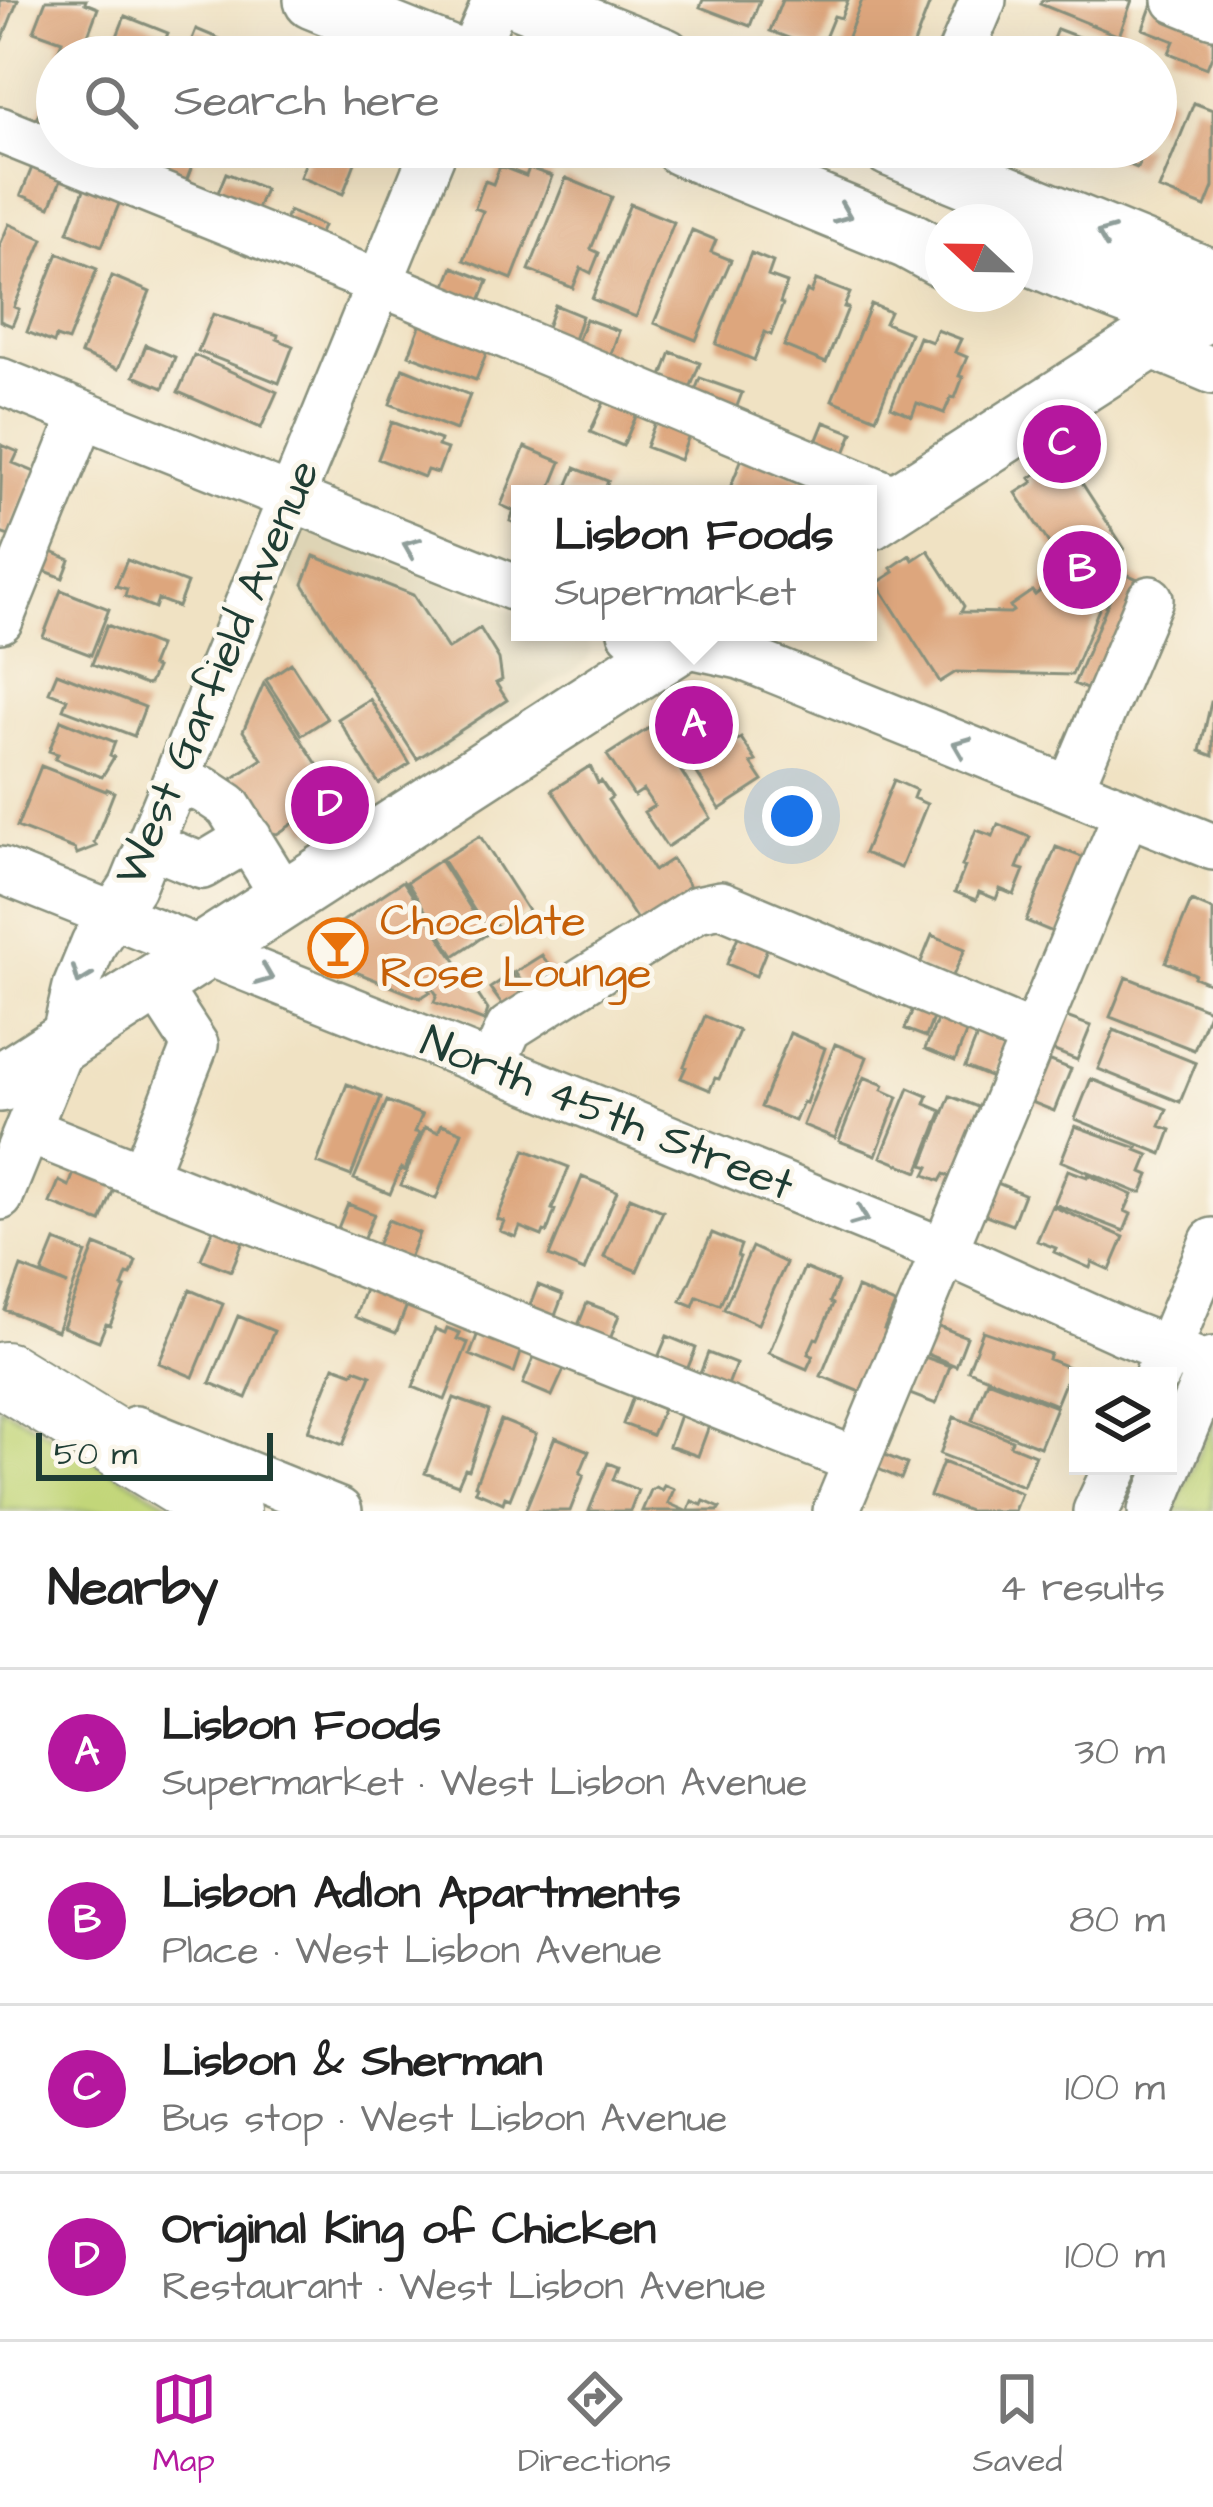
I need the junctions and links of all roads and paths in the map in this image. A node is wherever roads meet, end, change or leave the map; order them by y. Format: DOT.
graph roads {
  1 [pos="313,0"];
  2 [pos="496,0"];
  3 [pos="521,0"];
  4 [pos="983,0"];
  5 [pos="1176,0"];
  6 [pos="1213,15"];
  7 [pos="403,36"];
  8 [pos="480,36"];
  9 [pos="611,36"];
  10 [pos="968,36"];
  11 [pos="0,130"];
  12 [pos="36,145"];
  13 [pos="94,168"];
  14 [pos="426,168"];
  15 [pos="735,168"];
  16 [pos="944,168"];
  17 [pos="925,243"];
  18 [pos="1033,257"];
  19 [pos="379,284"];
  20 [pos="1033,298"];
  21 [pos="1208,302"];
  22 [pos="1146,343"];
  23 [pos="1213,371"];
  24 [pos="0,381"];
  25 [pos="83,415"];
  26 [pos="825,485"];
  27 [pos="291,500"];
  28 [pos="885,512"];
  29 [pos="511,586"];
  30 [pos="1150,599"];
  31 [pos="1,613"];
  32 [pos="663,641"];
  33 [pos="688,641"];
  34 [pos="176,782"];
  35 [pos="1070,789"];
  36 [pos="1127,812"];
  37 [pos="249,838"];
  38 [pos="150,845"];
  39 [pos="1213,847"];
  40 [pos="0,870"];
  41 [pos="285,898"];
  42 [pos="112,917"];
  43 [pos="202,952"];
  44 [pos="154,982"];
  45 [pos="1034,1036"];
  46 [pos="63,1042"];
  47 [pos="492,1066"];
  48 [pos="14,1107"];
  49 [pos="142,1176"];
  50 [pos="0,1197"];
  51 [pos="1213,1241"];
  52 [pos="944,1251"];
  53 [pos="1162,1363"];
  54 [pos="1212,1364"];
  55 [pos="3,1374"];
  56 [pos="857,1461"];
  57 [pos="1113,1475"];
  58 [pos="227,1511"];
  59 [pos="339,1511"];
  60 [pos="836,1511"];
  61 [pos="1096,1511"];
  62 [pos="1151,1511"];
  1 -- 7 [label="main road"];
  2 -- 8 [label="street"];
  3 -- 9 [label="main road"];
  4 -- 10 [label="street"];
  5 -- 6 [label="street"];
  11 -- 12 [label="street"];
  13 -- 19 [label="street"];
  14 -- 19 [label="street, West Garfield Avenue"];
  15 -- 17 [label="main road, one-way"];
  21 -- 16 [label="main road, one-way"];
  18 -- 21 [label="main road"];
  19 -- 26 [label="street"];
  19 -- 27 [label="street, West Garfield Avenue"];
  20 -- 22 [label="main road"];
  21 -- 22 [label="main road"];
  22 -- 23 [label="street"];
  22 -- 28 [label="main road"];
  24 -- 25 [label="street"];
  25 -- 27 [label="street"];
  25 -- 31 [label="street"];
  29 -- 27 [label="street, one-way"];
  27 -- 34 [label="street, West Garfield Avenue"];
  30 -- 35 [label="street"];
  32 -- 41 [label="main road"];
  35 -- 33 [label="street, one-way"];
  34 -- 37 [label="street"];
  34 -- 38 [label="street, West Garfield Avenue"];
  35 -- 36 [label="street"];
  36 -- 39 [label="street"];
  36 -- 45 [label="street"];
  37 -- 38 [label="street"];
  37 -- 41 [label="street"];
  38 -- 42 [label="street, West Garfield Avenue"];
  40 -- 42 [label="street, North 45th Street"];
  41 -- 43 [label="main road"];
  42 -- 43 [label="street, North 45th Street"];
  42 -- 46 [label="street, West Garfield Avenue, one-way"];
  43 -- 44 [label="main road"];
  43 -- 47 [label="street, North 45th Street, one-way"];
  44 -- 46 [label="main road"];
  44 -- 49 [label="street"];
  45 -- 47 [label="street"];
  45 -- 52 [label="street"];
  46 -- 48 [label="main road"];
  47 -- 52 [label="street, North 45th Street, one-way"];
  48 -- 49 [label="street"];
  48 -- 50 [label="street"];
  49 -- 56 [label="street"];
  51 -- 53 [label="street"];
  52 -- 53 [label="street, North 45th Street"];
  52 -- 56 [label="street"];
  53 -- 54 [label="street, North 45th Street"];
  54 -- 62 [label="street"];
  55 -- 58 [label="highway"];
  55 -- 59 [label="street"];
  56 -- 60 [label="street"];
  57 -- 61 [label="street"];
}
